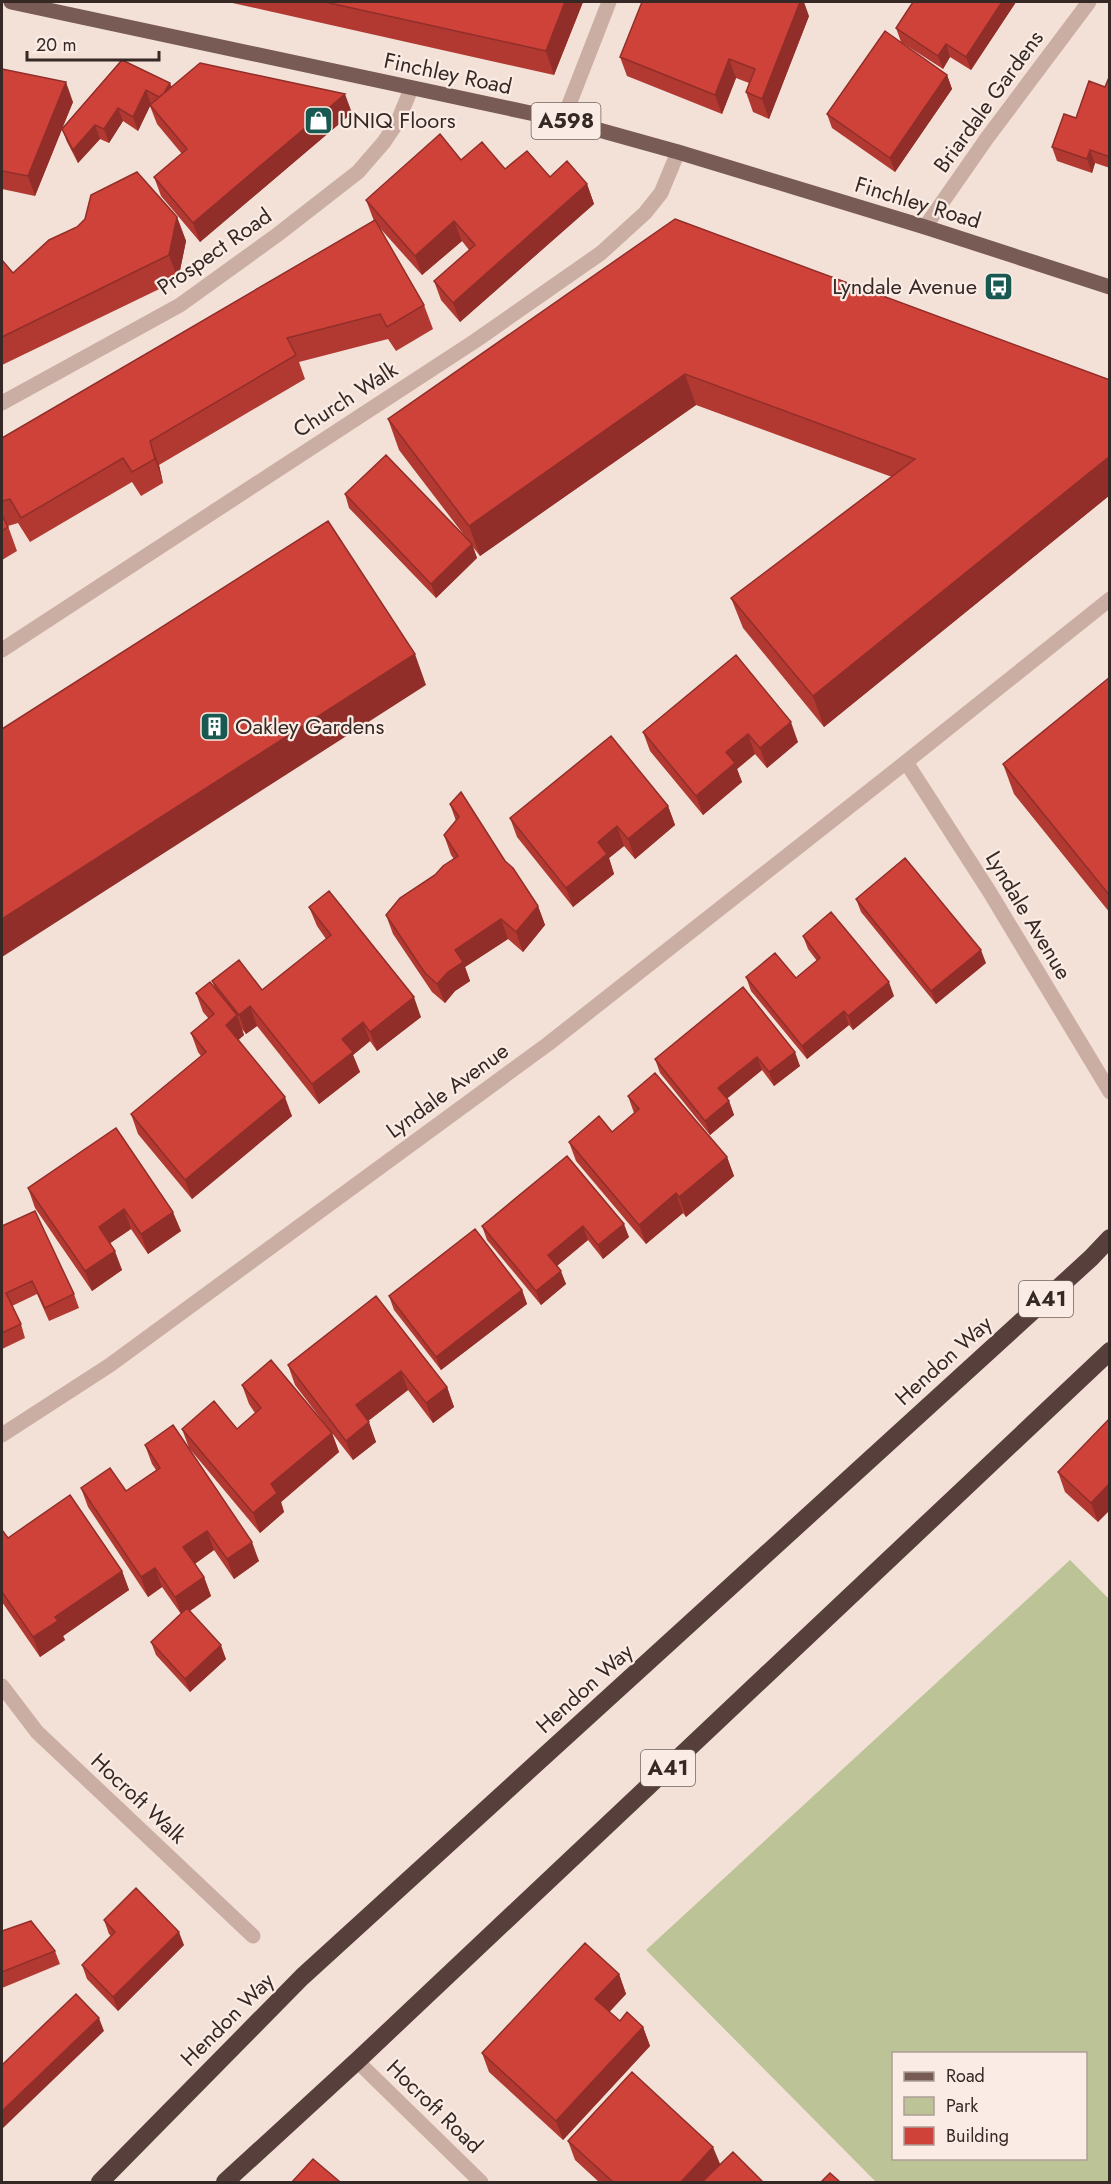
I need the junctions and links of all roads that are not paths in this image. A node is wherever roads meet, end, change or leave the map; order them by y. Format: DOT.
graph roads {
  1 [pos="11,2"];
  2 [pos="609,2"];
  3 [pos="1089,2"];
  4 [pos="411,89"];
  5 [pos="563,120"];
  6 [pos="678,152"];
  7 [pos="925,227"];
  8 [pos="1110,287"];
  9 [pos="2,403"];
  10 [pos="1110,599"];
  11 [pos="2,650"];
  12 [pos="906,762"];
  13 [pos="1110,1092"];
  14 [pos="1110,1238"];
  15 [pos="1110,1351"];
  16 [pos="2,1435"];
  17 [pos="2,1686"];
  18 [pos="253,1936"];
  19 [pos="357,2061"];
  20 [pos="100,2182"];
  21 [pos="225,2182"];
  22 [pos="481,2182"];
  1 -- 4 [label="main road, Finchley Road / A598"];
  2 -- 5 [label="street"];
  3 -- 7 [label="street, Briardale Gardens"];
  4 -- 5 [label="main road, Finchley Road / A598"];
  4 -- 9 [label="street, Prospect Road"];
  5 -- 6 [label="main road, Finchley Road / A598"];
  6 -- 7 [label="main road, Finchley Road / A598"];
  6 -- 11 [label="street, Church Walk"];
  7 -- 8 [label="main road, Finchley Road / A598"];
  10 -- 12 [label="street, Lyndale Avenue"];
  12 -- 13 [label="street, Lyndale Avenue"];
  12 -- 16 [label="street, Lyndale Avenue"];
  14 -- 20 [label="highway, Hendon Way / A41"];
  15 -- 19 [label="highway, A41"];
  17 -- 18 [label="street, Hocroft Walk"];
  19 -- 21 [label="highway, A41"];
  19 -- 22 [label="street, Hocroft Road"];
}
